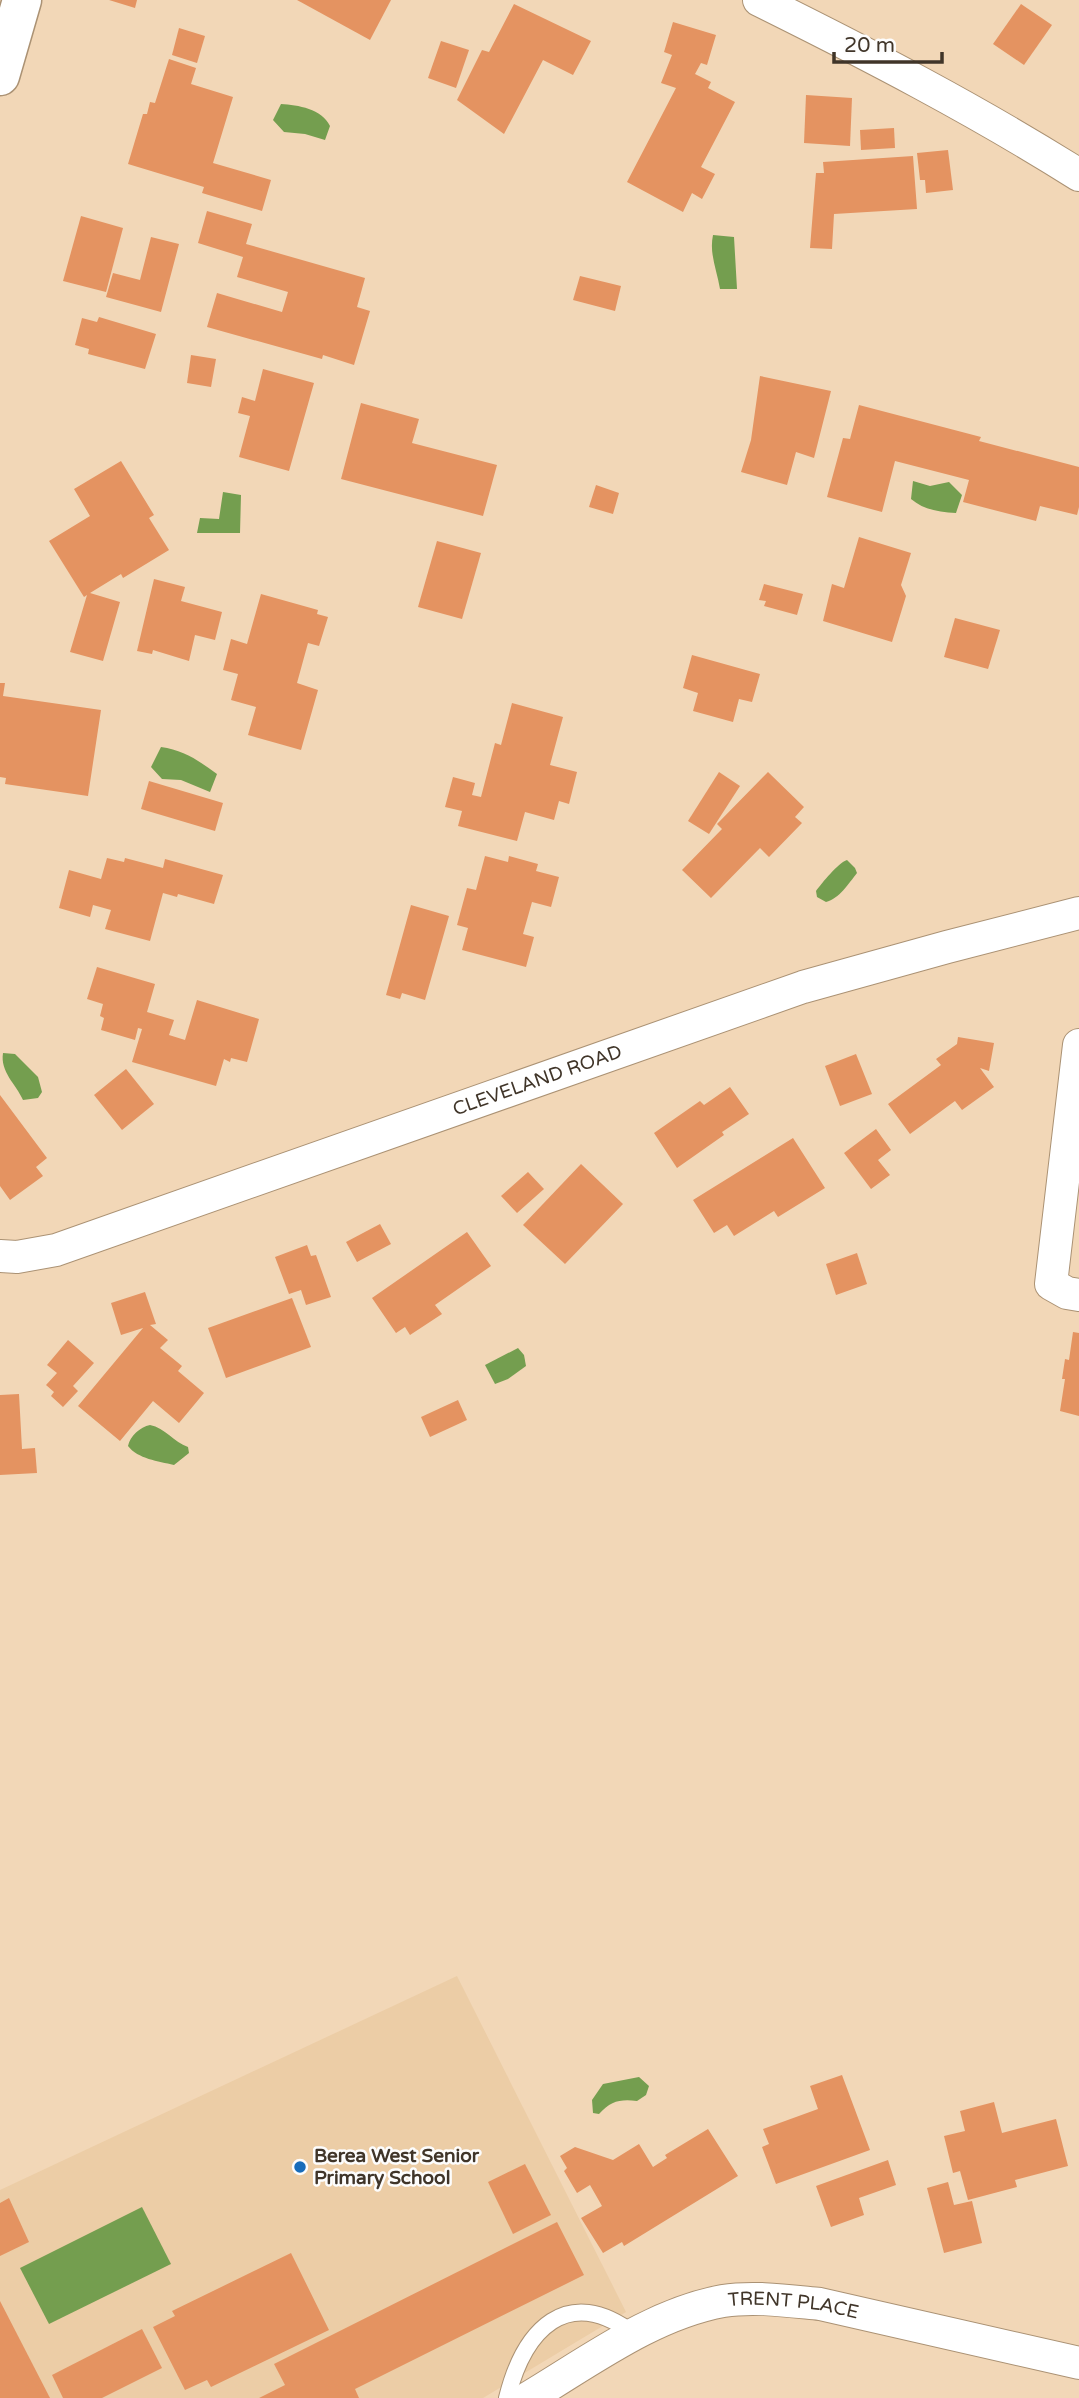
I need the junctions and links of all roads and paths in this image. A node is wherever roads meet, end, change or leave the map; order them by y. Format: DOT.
graph roads {
  1 [pos="22,0"];
  2 [pos="759,0"];
  3 [pos="0,76"];
  4 [pos="1079,175"];
  5 [pos="1079,913"];
  6 [pos="1079,1045"];
  7 [pos="0,1256"];
  8 [pos="1079,1295"];
  9 [pos="634,2334"];
  10 [pos="1079,2363"];
  11 [pos="507,2398"];
  12 [pos="528,2398"];
  1 -- 3 [label="street"];
  2 -- 4 [label="street"];
  5 -- 7 [label="street, CLEVELAND ROAD"];
  6 -- 8 [label="street"];
  9 -- 10 [label="street, TRENT PLACE"];
  9 -- 11 [label="lane"];
  9 -- 12 [label="street, TRENT PLACE"];
}
